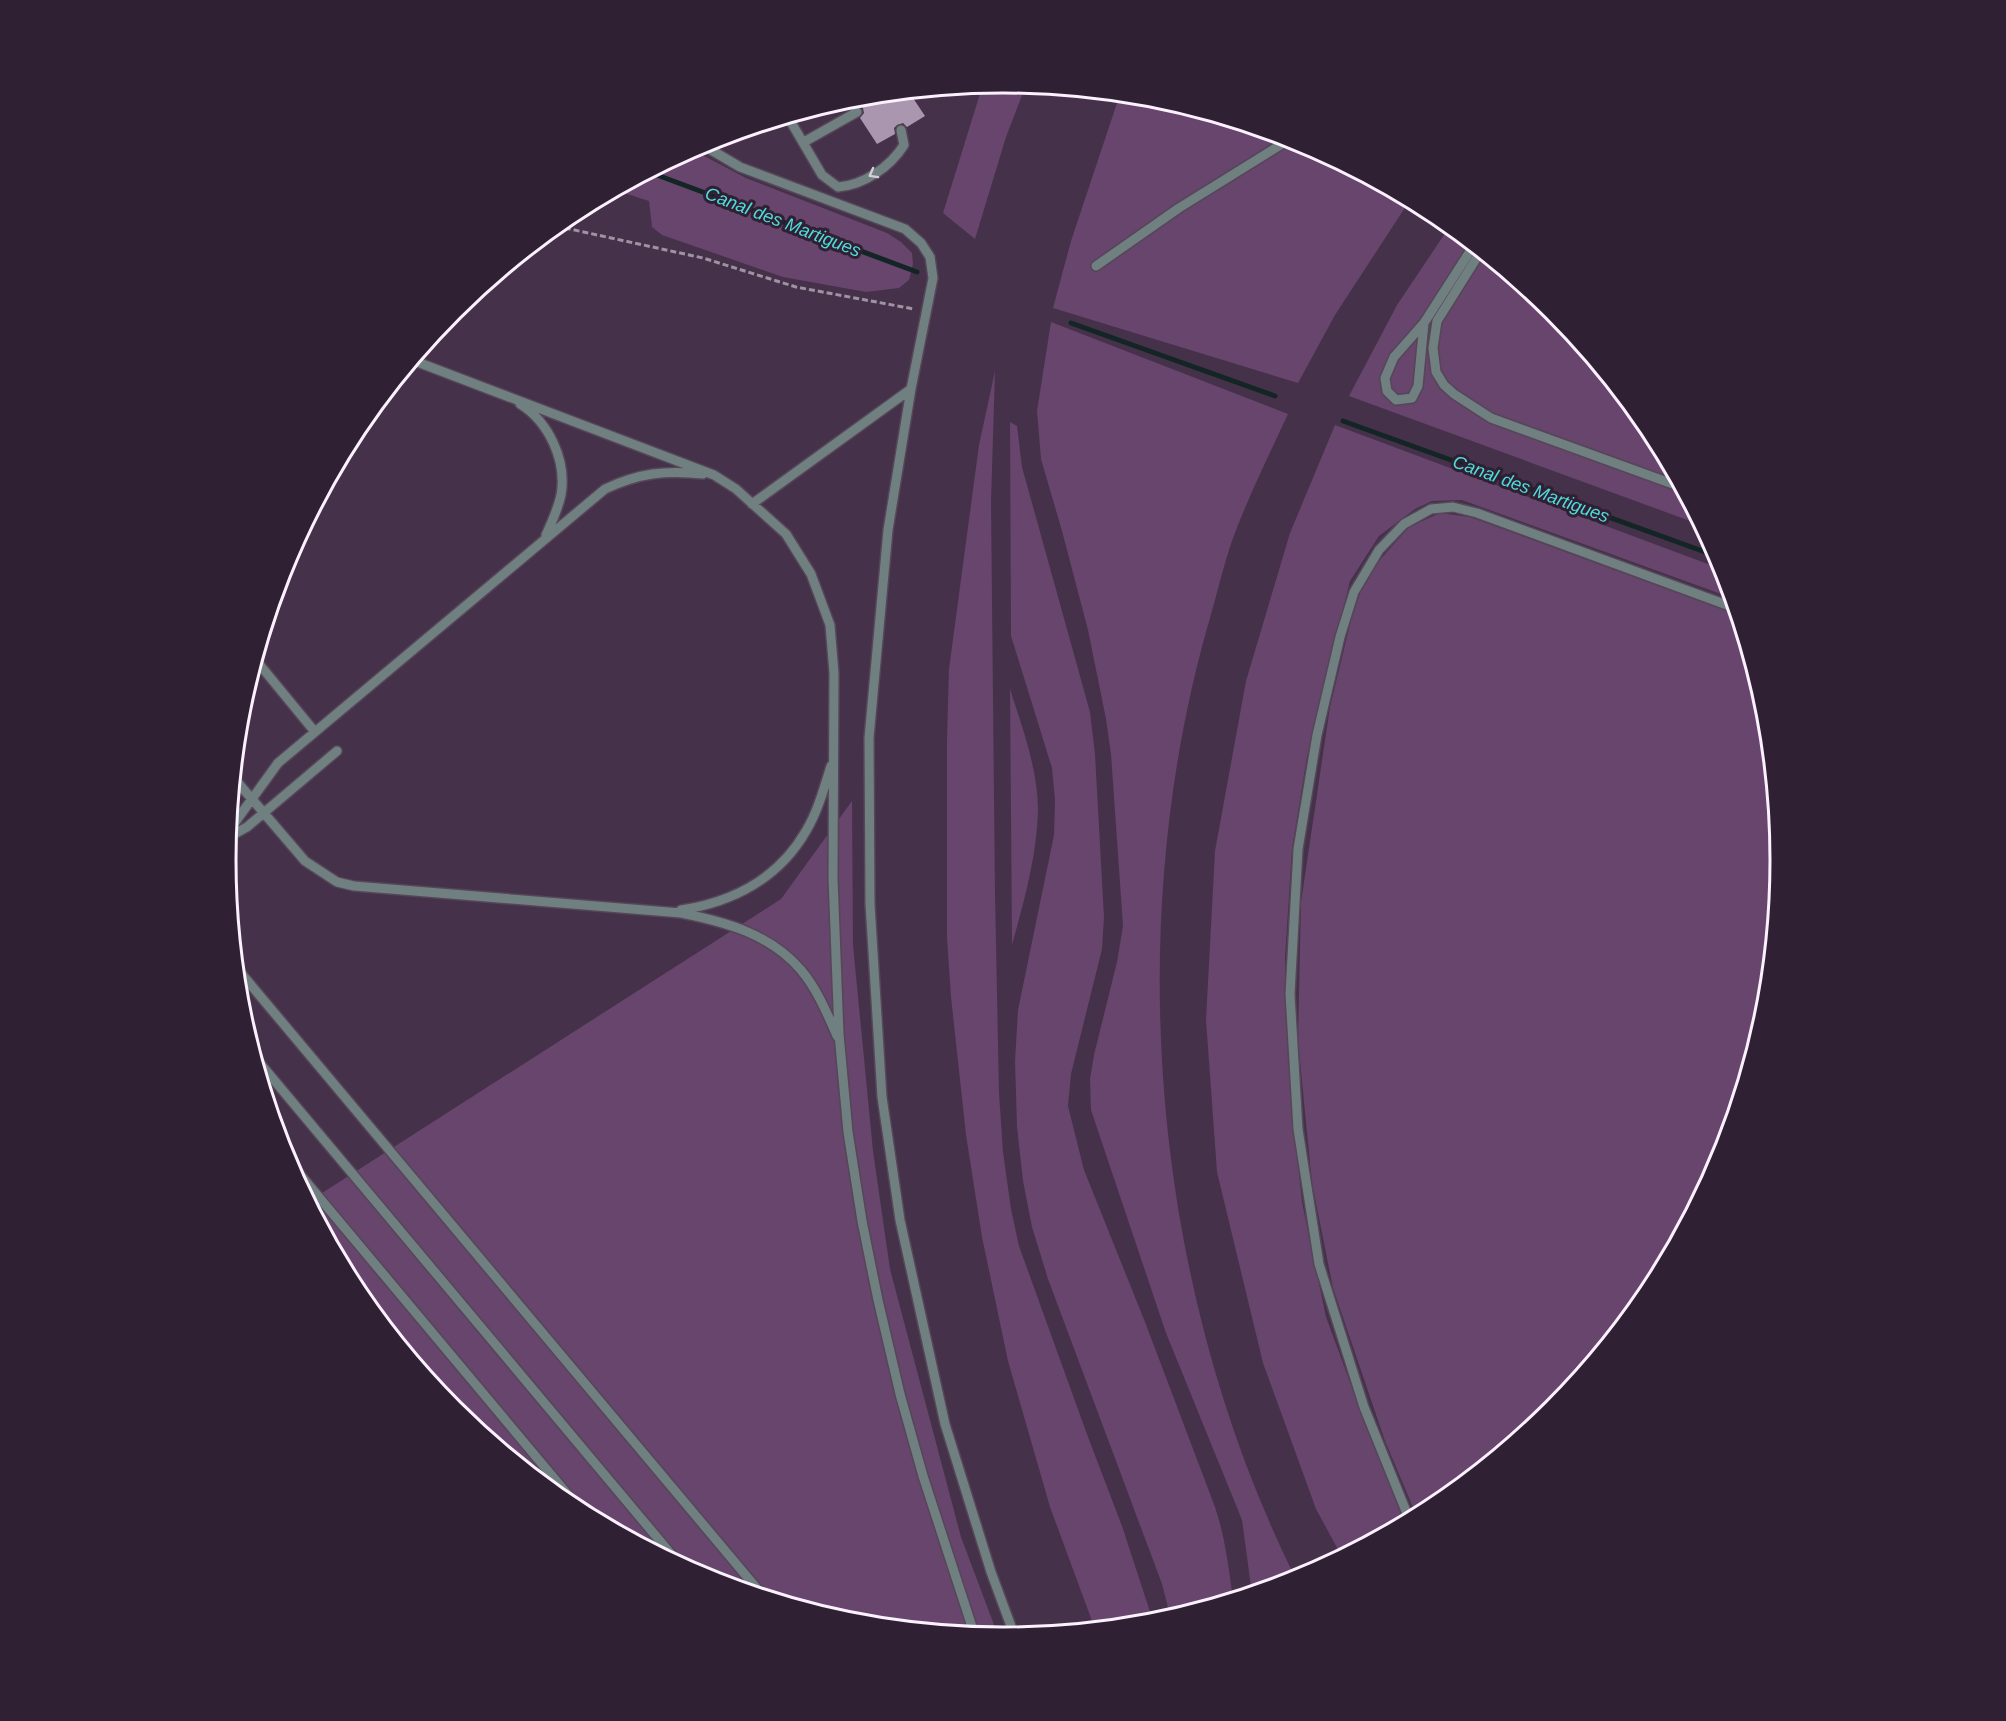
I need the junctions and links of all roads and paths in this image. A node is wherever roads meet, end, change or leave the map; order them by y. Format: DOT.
graph roads {
  1 [pos="857,112"];
  2 [pos="792,123"];
  3 [pos="901,130"];
  4 [pos="804,142"];
  5 [pos="1280,145"];
  6 [pos="711,150"];
  7 [pos="568,229"];
  8 [pos="1470,252"];
  9 [pos="1477,257"];
  10 [pos="1096,266"];
  11 [pos="927,312"];
  12 [pos="1424,323"];
  13 [pos="419,363"];
  14 [pos="911,389"];
  15 [pos="506,395"];
  16 [pos="714,475"];
  17 [pos="1671,484"];
  18 [pos="752,504"];
  19 [pos="545,539"];
  20 [pos="1727,605"];
  21 [pos="261,666"];
  22 [pos="315,732"];
  23 [pos="337,751"];
  24 [pos="834,758"];
  25 [pos="240,785"];
  26 [pos="252,799"];
  27 [pos="264,813"];
  28 [pos="237,820"];
  29 [pos="237,833"];
  30 [pos="670,912"];
  31 [pos="245,978"];
  32 [pos="839,1041"];
  33 [pos="265,1069"];
  34 [pos="307,1183"];
  35 [pos="563,1489"];
  36 [pos="1407,1513"];
  37 [pos="669,1551"];
  38 [pos="755,1587"];
  39 [pos="972,1627"];
  40 [pos="1012,1628"];
  1 -- 4 [label="lane"];
  2 -- 4 [label="lane"];
  3 -- 4 [label="lane, one-way"];
  5 -- 10 [label="lane"];
  6 -- 11 [label="lane"];
  7 -- 11 [label="path"];
  8 -- 12 [label="lane"];
  9 -- 17 [label="lane"];
  11 -- 14 [label="lane"];
  12 -- 12 [label="lane"];
  13 -- 15 [label="lane"];
  14 -- 18 [label="lane"];
  14 -- 40 [label="lane"];
  15 -- 16 [label="lane"];
  15 -- 19 [label="lane"];
  16 -- 18 [label="lane"];
  16 -- 19 [label="lane"];
  18 -- 24 [label="lane"];
  19 -- 22 [label="lane"];
  20 -- 36 [label="lane"];
  21 -- 22 [label="lane"];
  22 -- 26 [label="lane"];
  23 -- 27 [label="lane"];
  24 -- 30 [label="lane"];
  24 -- 32 [label="lane"];
  25 -- 26 [label="lane"];
  26 -- 27 [label="lane"];
  26 -- 28 [label="lane"];
  27 -- 29 [label="lane"];
  27 -- 30 [label="lane"];
  30 -- 32 [label="lane"];
  31 -- 38 [label="lane"];
  32 -- 39 [label="lane"];
  33 -- 37 [label="lane"];
  34 -- 35 [label="lane"];
}
